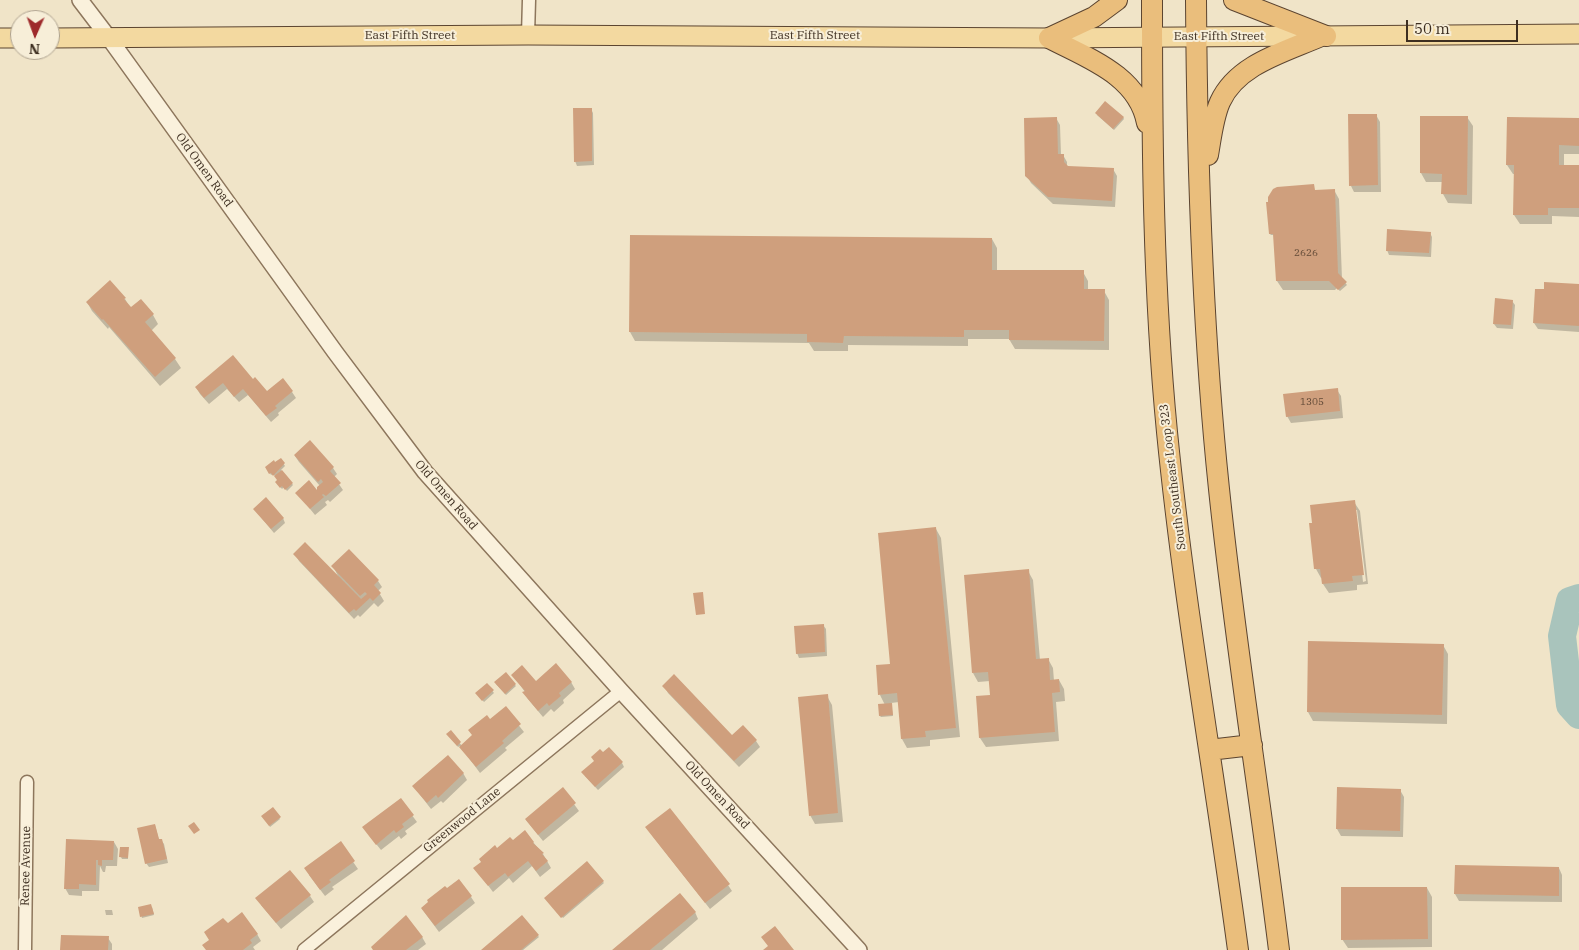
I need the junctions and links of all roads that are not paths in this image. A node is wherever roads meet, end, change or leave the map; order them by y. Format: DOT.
graph roads {
  1 [pos="80,0"];
  2 [pos="529,0"];
  3 [pos="1117,0"];
  4 [pos="1152,0"];
  5 [pos="1196,0"];
  6 [pos="1234,0"];
  7 [pos="1579,34"];
  8 [pos="528,35"];
  9 [pos="1324,36"];
  10 [pos="1152,37"];
  11 [pos="1196,37"];
  12 [pos="60,38"];
  13 [pos="110,38"];
  14 [pos="1049,38"];
  15 [pos="1152,147"];
  16 [pos="1201,188"];
  17 [pos="621,691"];
  18 [pos="1252,746"];
  19 [pos="1209,750"];
  20 [pos="27,782"];
  21 [pos="25,950"];
  22 [pos="304,950"];
  23 [pos="859,950"];
  24 [pos="1238,950"];
  25 [pos="1279,950"];
  1 -- 13 [label="street, Old Omen Road"];
  2 -- 8 [label="street"];
  3 -- 14 [label="highway"];
  4 -- 10 [label="highway, South Southeast Loop 323"];
  5 -- 11 [label="highway"];
  6 -- 9 [label="highway"];
  7 -- 9 [label="main road, East Fifth Street"];
  8 -- 13 [label="main road, East Fifth Street"];
  8 -- 14 [label="main road, East Fifth Street"];
  9 -- 11 [label="main road, East Fifth Street"];
  9 -- 16 [label="highway"];
  10 -- 11 [label="main road, East Fifth Street"];
  10 -- 14 [label="main road, East Fifth Street"];
  10 -- 15 [label="highway, South Southeast Loop 323"];
  11 -- 16 [label="highway"];
  12 -- 13 [label="main road, East Fifth Street"];
  13 -- 17 [label="street, Old Omen Road"];
  14 -- 15 [label="highway"];
  15 -- 19 [label="highway, South Southeast Loop 323"];
  16 -- 18 [label="highway"];
  17 -- 22 [label="street, Greenwood Lane"];
  17 -- 23 [label="street, Old Omen Road"];
  18 -- 19 [label="highway"];
  18 -- 25 [label="highway"];
  19 -- 24 [label="highway, South Southeast Loop 323"];
  20 -- 21 [label="street, Renee Avenue"];
}
